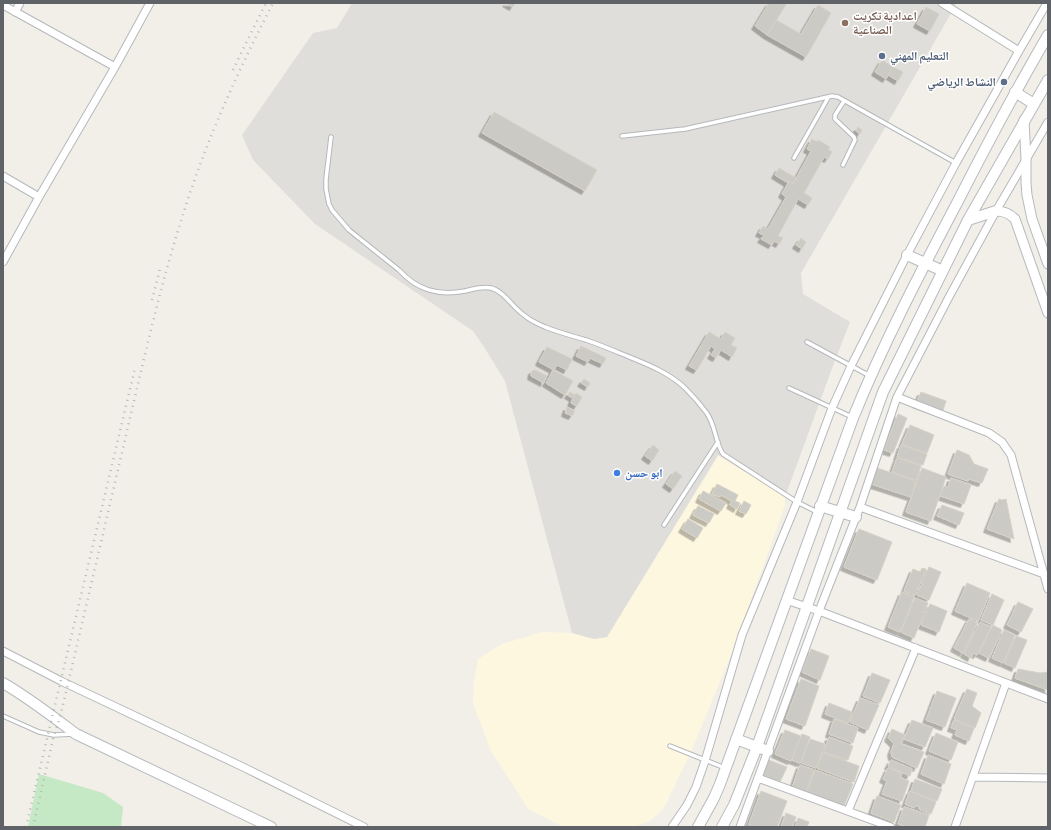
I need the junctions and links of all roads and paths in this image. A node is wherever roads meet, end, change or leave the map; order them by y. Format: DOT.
graph roads {
  1 [pos="20,3"];
  2 [pos="150,3"];
  3 [pos="942,3"];
  4 [pos="1047,3"];
  5 [pos="3,5"];
  6 [pos="15,12"];
  7 [pos="1048,35"];
  8 [pos="1019,51"];
  9 [pos="115,67"];
  10 [pos="1048,80"];
  11 [pos="1015,92"];
  12 [pos="828,98"];
  13 [pos="844,101"];
  14 [pos="1034,104"];
  15 [pos="1024,120"];
  16 [pos="1047,125"];
  17 [pos="622,136"];
  18 [pos="331,137"];
  19 [pos="794,158"];
  20 [pos="1026,159"];
  21 [pos="956,163"];
  22 [pos="843,165"];
  23 [pos="3,176"];
  24 [pos="39,197"];
  25 [pos="996,211"];
  26 [pos="968,220"];
  27 [pos="907,255"];
  28 [pos="3,262"];
  29 [pos="925,263"];
  30 [pos="1048,264"];
  31 [pos="943,271"];
  32 [pos="1046,299"];
  33 [pos="1048,313"];
  34 [pos="807,342"];
  35 [pos="851,366"];
  36 [pos="870,376"];
  37 [pos="790,388"];
  38 [pos="898,397"];
  39 [pos="832,408"];
  40 [pos="853,418"];
  41 [pos="718,442"];
  42 [pos="797,502"];
  43 [pos="860,507"];
  44 [pos="819,509"];
  45 [pos="840,513"];
  46 [pos="856,517"];
  47 [pos="664,525"];
  48 [pos="1044,574"];
  49 [pos="1048,589"];
  50 [pos="786,600"];
  51 [pos="807,607"];
  52 [pos="819,611"];
  53 [pos="916,648"];
  54 [pos="3,651"];
  55 [pos="3,683"];
  56 [pos="1006,683"];
  57 [pos="1048,699"];
  58 [pos="3,716"];
  59 [pos="76,734"];
  60 [pos="736,739"];
  61 [pos="670,746"];
  62 [pos="757,747"];
  63 [pos="768,750"];
  64 [pos="705,761"];
  65 [pos="726,769"];
  66 [pos="973,777"];
  67 [pos="758,778"];
  68 [pos="1048,778"];
  69 [pos="848,811"];
  70 [pos="271,827"];
  71 [pos="364,827"];
  72 [pos="672,827"];
  73 [pos="698,827"];
  74 [pos="722,827"];
  75 [pos="740,827"];
  76 [pos="891,827"];
  77 [pos="955,827"];
  1 -- 6 [label="street"];
  2 -- 9 [label="street"];
  3 -- 8 [label="street"];
  4 -- 8 [label="street"];
  5 -- 6 [label="street"];
  6 -- 9 [label="street"];
  7 -- 11 [label="main road"];
  8 -- 21 [label="street"];
  9 -- 24 [label="street"];
  10 -- 14 [label="main road"];
  11 -- 14 [label="main road"];
  11 -- 29 [label="main road"];
  12 -- 13 [label="lane"];
  12 -- 17 [label="lane"];
  12 -- 19 [label="lane"];
  13 -- 21 [label="lane"];
  13 -- 22 [label="lane"];
  14 -- 15 [label="main road"];
  15 -- 20 [label="street"];
  15 -- 26 [label="main road"];
  16 -- 20 [label="street"];
  18 -- 41 [label="lane"];
  20 -- 25 [label="street"];
  20 -- 30 [label="street"];
  21 -- 27 [label="street"];
  23 -- 24 [label="street"];
  24 -- 28 [label="street"];
  25 -- 26 [label="main road"];
  25 -- 32 [label="street"];
  25 -- 38 [label="street"];
  26 -- 31 [label="main road"];
  27 -- 29 [label="main road"];
  27 -- 35 [label="street"];
  29 -- 31 [label="main road"];
  29 -- 36 [label="main road"];
  31 -- 45 [label="main road"];
  32 -- 33 [label="street"];
  34 -- 35 [label="lane"];
  35 -- 36 [label="lane"];
  35 -- 39 [label="street"];
  36 -- 40 [label="main road"];
  37 -- 39 [label="lane"];
  38 -- 43 [label="street"];
  38 -- 48 [label="street"];
  39 -- 40 [label="lane"];
  39 -- 42 [label="street"];
  40 -- 44 [label="main road"];
  41 -- 42 [label="lane"];
  41 -- 47 [label="lane"];
  42 -- 44 [label="lane"];
  42 -- 64 [label="street"];
  43 -- 46 [label="street"];
  43 -- 48 [label="street"];
  44 -- 45 [label="main road"];
  44 -- 50 [label="main road"];
  45 -- 46 [label="main road"];
  45 -- 51 [label="main road"];
  46 -- 52 [label="street"];
  48 -- 49 [label="street"];
  50 -- 51 [label="street"];
  50 -- 60 [label="main road"];
  51 -- 52 [label="street"];
  51 -- 62 [label="main road"];
  52 -- 53 [label="street"];
  52 -- 63 [label="street"];
  53 -- 56 [label="street"];
  53 -- 69 [label="street"];
  54 -- 71 [label="street"];
  55 -- 59 [label="main road"];
  56 -- 57 [label="street"];
  56 -- 66 [label="street"];
  58 -- 59 [label="lane"];
  59 -- 70 [label="main road"];
  60 -- 62 [label="main road"];
  60 -- 65 [label="main road"];
  61 -- 64 [label="lane"];
  62 -- 63 [label="main road"];
  62 -- 74 [label="main road"];
  63 -- 67 [label="street"];
  64 -- 65 [label="lane"];
  64 -- 72 [label="street"];
  65 -- 73 [label="main road"];
  66 -- 68 [label="street"];
  66 -- 77 [label="street"];
  67 -- 69 [label="street"];
  67 -- 75 [label="street"];
  69 -- 76 [label="street"];
}
